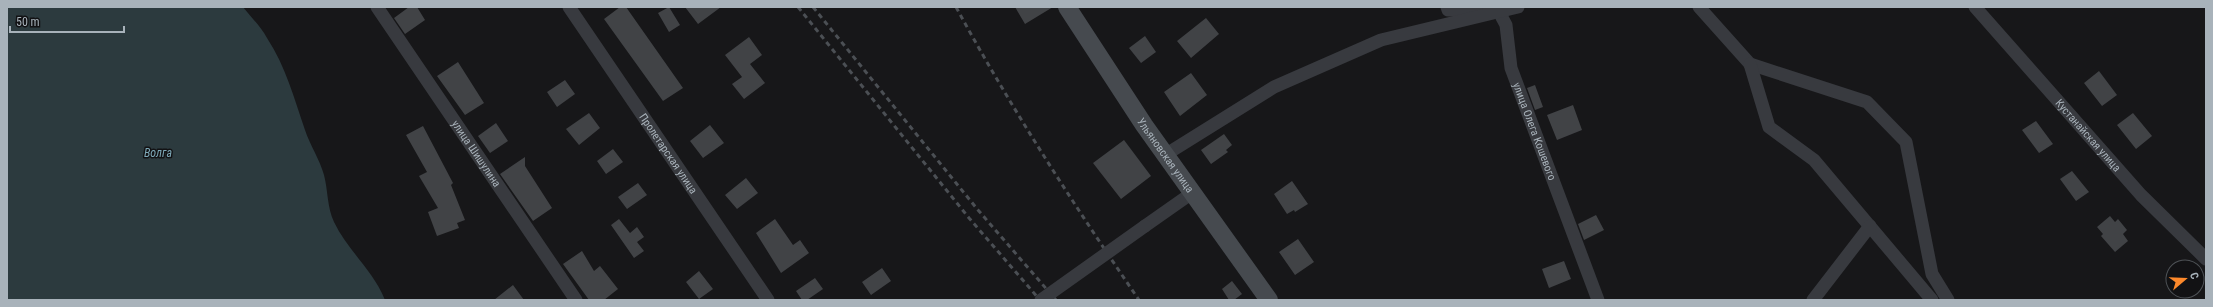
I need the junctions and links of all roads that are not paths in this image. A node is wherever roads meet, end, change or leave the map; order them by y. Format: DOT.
graph roads {
  1 [pos="377,7"];
  2 [pos="569,7"];
  3 [pos="1067,7"];
  4 [pos="1446,7"];
  5 [pos="1518,7"];
  6 [pos="1699,7"];
  7 [pos="1975,7"];
  8 [pos="1498,9"];
  9 [pos="1750,64"];
  10 [pos="1165,155"];
  11 [pos="1192,193"];
  12 [pos="1870,226"];
  13 [pos="2206,259"];
  14 [pos="576,300"];
  15 [pos="768,300"];
  16 [pos="1041,300"];
  17 [pos="1269,300"];
  18 [pos="1598,300"];
  19 [pos="1813,300"];
  20 [pos="1932,300"];
  21 [pos="1948,300"];
  1 -- 14 [label="street, улица Шишулина"];
  2 -- 15 [label="street, Пролетарская улица"];
  3 -- 10 [label="main road, Ульяновская улица"];
  4 -- 8 [label="street"];
  5 -- 8 [label="street"];
  6 -- 9 [label="street"];
  7 -- 13 [label="street, Кустанайская улица"];
  8 -- 10 [label="street"];
  8 -- 18 [label="street, улица Олега Кошевого"];
  9 -- 12 [label="street"];
  9 -- 21 [label="street"];
  10 -- 11 [label="main road, Ульяновская улица"];
  11 -- 16 [label="street, bridge"];
  11 -- 17 [label="main road, Ульяновская улица"];
  12 -- 19 [label="street"];
  12 -- 20 [label="street"];
}
